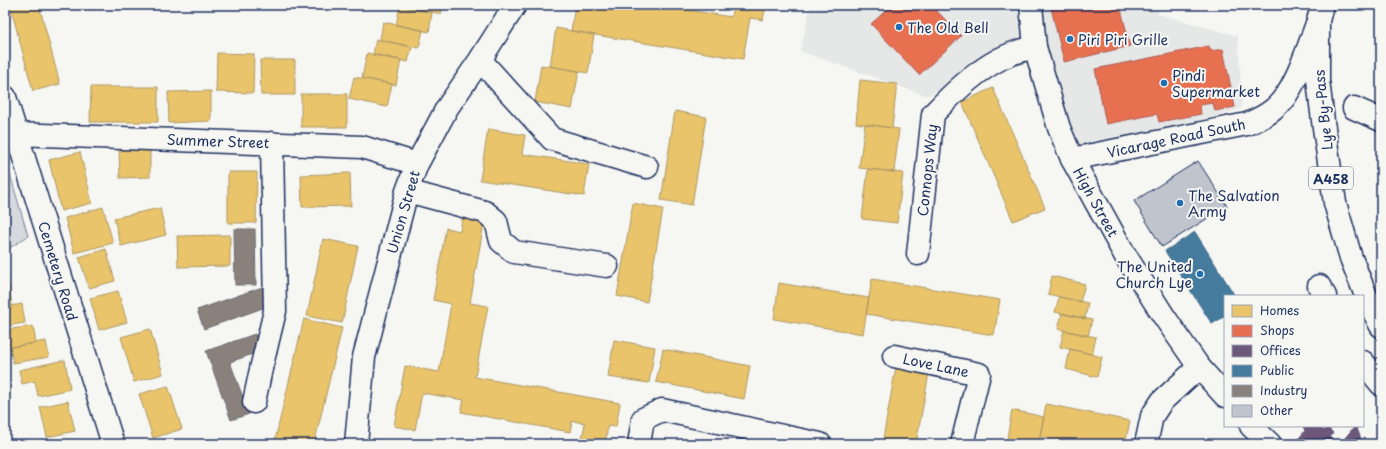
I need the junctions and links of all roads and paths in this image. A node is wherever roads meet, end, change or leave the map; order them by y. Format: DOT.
graph roads {
  1 [pos="515,5"];
  2 [pos="1031,5"];
  3 [pos="1320,13"];
  4 [pos="1035,47"];
  5 [pos="480,60"];
  6 [pos="5,97"];
  7 [pos="1354,108"];
  8 [pos="1381,120"];
  9 [pos="16,134"];
  10 [pos="272,143"];
  11 [pos="1072,159"];
  12 [pos="417,164"];
  13 [pos="647,168"];
  14 [pos="407,191"];
  15 [pos="918,254"];
  16 [pos="607,266"];
  17 [pos="1381,326"];
  18 [pos="894,356"];
  19 [pos="1364,363"];
  20 [pos="1199,367"];
  21 [pos="1381,384"];
  22 [pos="1224,395"];
  23 [pos="254,402"];
  24 [pos="1254,427"];
  25 [pos="113,444"];
  26 [pos="356,444"];
  27 [pos="639,444"];
  28 [pos="820,444"];
  29 [pos="962,444"];
  30 [pos="1146,444"];
  31 [pos="1270,444"];
  1 -- 5 [label="main road, Union Street"];
  2 -- 4 [label="main road, High Street"];
  3 -- 11 [label="main road, Vicarage Road South"];
  3 -- 17 [label="main road, Lye By-Pass / A458"];
  4 -- 11 [label="main road, High Street"];
  4 -- 15 [label="main road, Connops Way"];
  5 -- 12 [label="main road, Union Street"];
  5 -- 13 [label="main road"];
  6 -- 9 [label="main road, Cemetery Road"];
  7 -- 8 [label="main road"];
  9 -- 10 [label="main road, Summer Street"];
  9 -- 25 [label="main road, Cemetery Road"];
  10 -- 12 [label="main road, Summer Street"];
  10 -- 23 [label="main road"];
  11 -- 20 [label="main road, High Street"];
  12 -- 14 [label="main road, Union Street"];
  14 -- 16 [label="main road"];
  14 -- 26 [label="main road, Union Street"];
  18 -- 29 [label="main road, Love Lane"];
  19 -- 21 [label="main road"];
  20 -- 22 [label="main road, High Street"];
  20 -- 30 [label="main road"];
  24 -- 31 [label="main road"];
  27 -- 28 [label="main road"];
}
